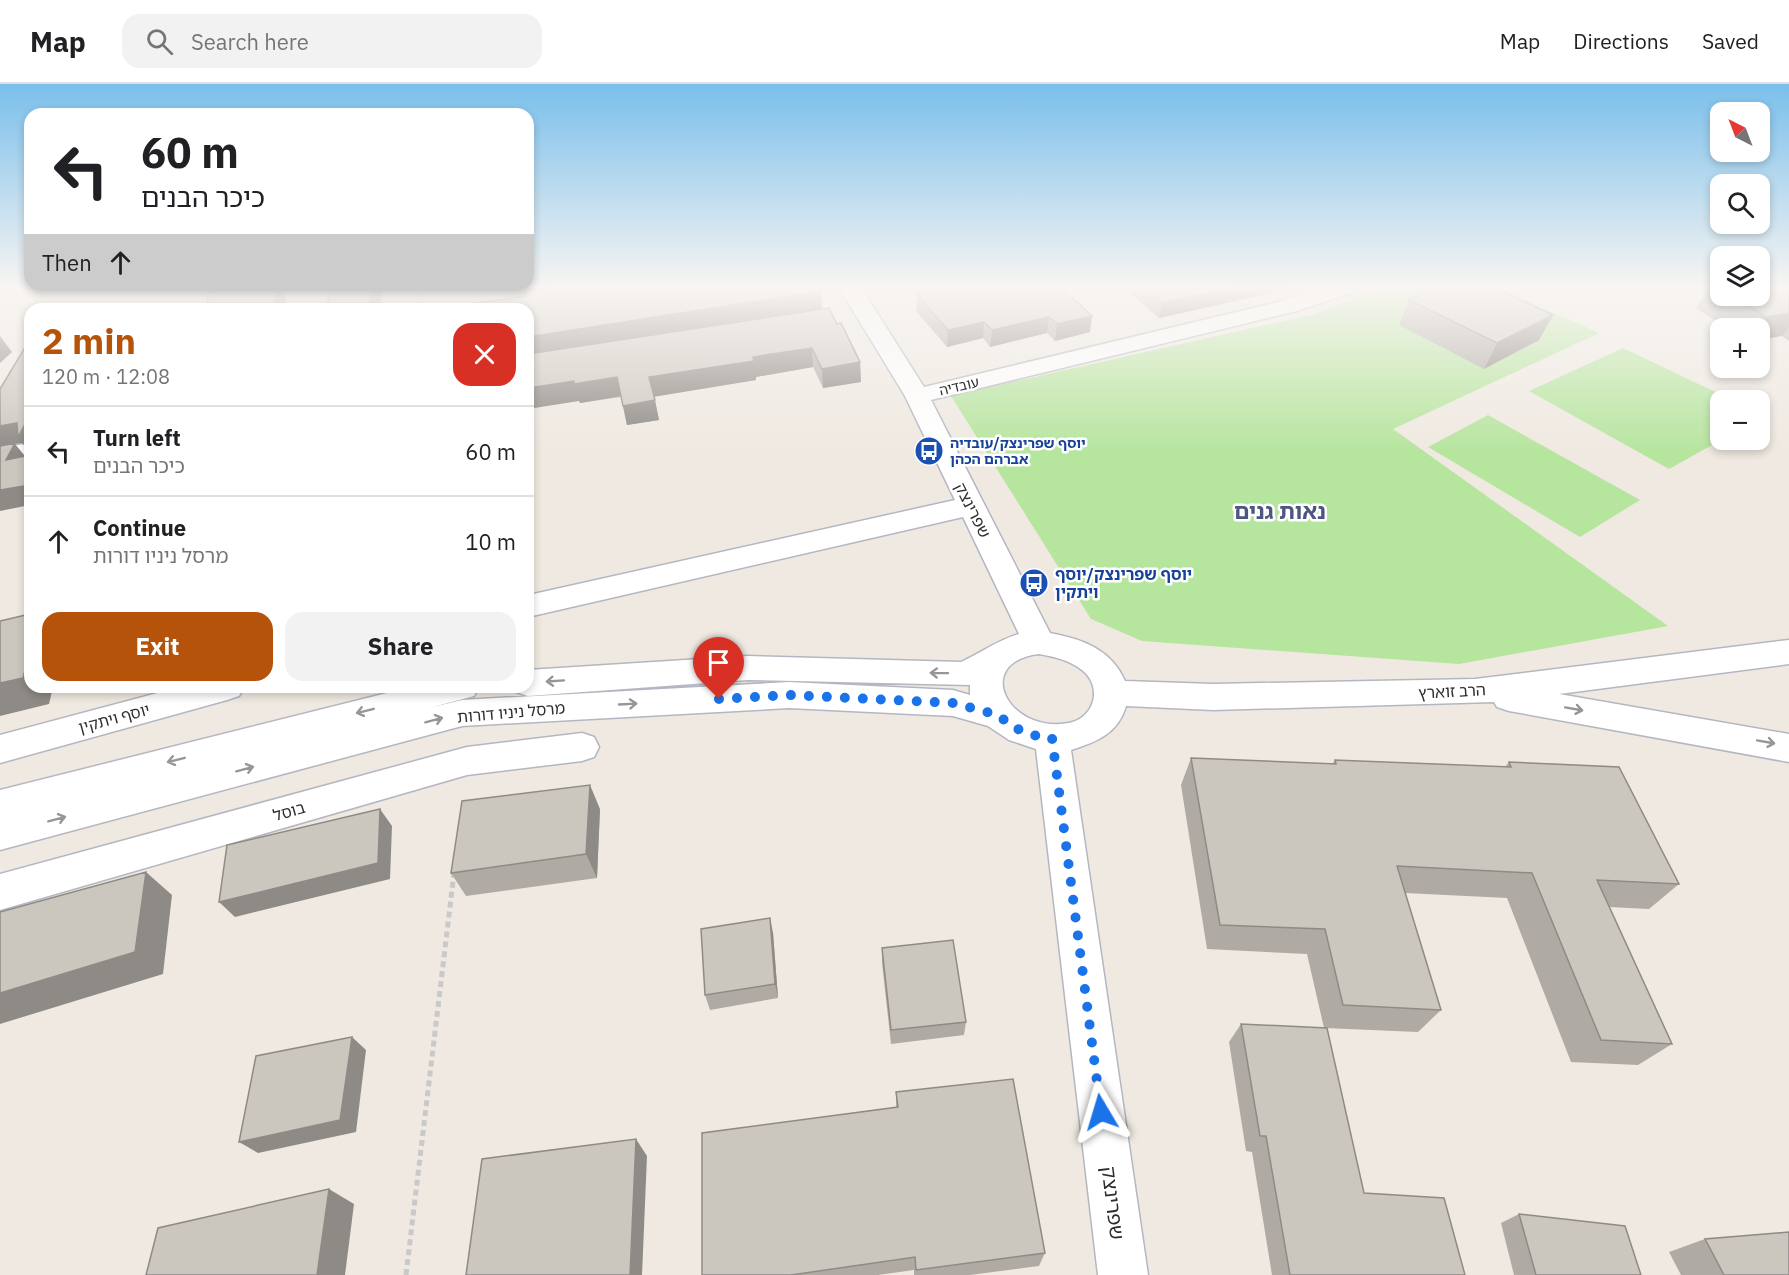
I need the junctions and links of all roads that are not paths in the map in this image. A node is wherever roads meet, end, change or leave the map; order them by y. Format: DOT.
graph roads {
  1 [pos="875,342"];
  2 [pos="1142,342"];
  3 [pos="917,396"];
  4 [pos="24,452"];
  5 [pos="0,456"];
  6 [pos="970,506"];
  7 [pos="534,605"];
  8 [pos="1039,642"];
  9 [pos="1789,652"];
  10 [pos="994,661"];
  11 [pos="534,683"];
  12 [pos="1475,692"];
  13 [pos="205,693"];
  14 [pos="439,693"];
  15 [pos="1113,693"];
  16 [pos="998,715"];
  17 [pos="1052,738"];
  18 [pos="582,747"];
  19 [pos="1789,748"];
  20 [pos="0,749"];
  21 [pos="0,805"];
  22 [pos="0,834"];
  23 [pos="0,892"];
  24 [pos="1122,1275"];
  1 -- 3 [label="street, שפרינצק"];
  2 -- 3 [label="street, עובדיה"];
  3 -- 6 [label="street, שפרינצק"];
  4 -- 5 [label="street"];
  6 -- 7 [label="street"];
  6 -- 8 [label="street, שפרינצק"];
  8 -- 10 [label="street"];
  8 -- 15 [label="street"];
  9 -- 12 [label="street, הרב זוארץ"];
  10 -- 11 [label="street, מרסל ניניו דורות, one-way"];
  10 -- 16 [label="street"];
  12 -- 15 [label="street, הרב זוארץ"];
  12 -- 19 [label="street, one-way"];
  13 -- 20 [label="street, יוסף ויתקין"];
  14 -- 21 [label="street, מרסל ניניו דורות, one-way"];
  15 -- 17 [label="street"];
  16 -- 17 [label="street"];
  22 -- 16 [label="street, מרסל ניניו דורות, one-way"];
  17 -- 24 [label="street, שפרינצק"];
  18 -- 23 [label="street, בוסל"];
}
